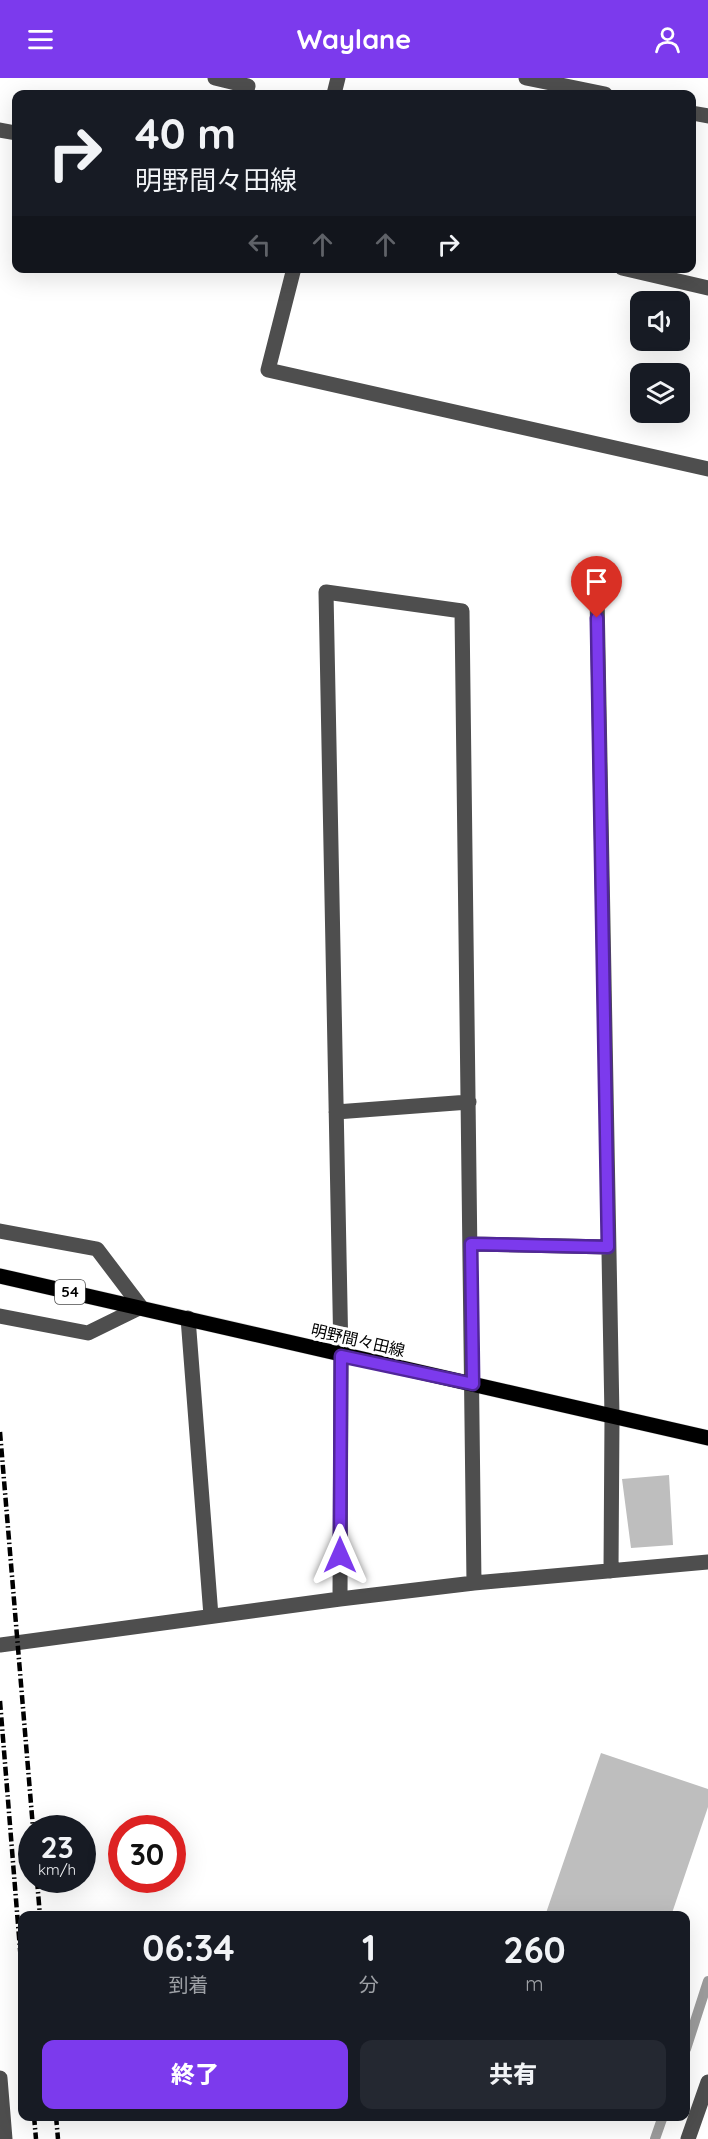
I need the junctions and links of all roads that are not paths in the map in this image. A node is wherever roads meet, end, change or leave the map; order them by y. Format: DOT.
graph roads {
  1 [pos="215,78"];
  2 [pos="526,78"];
  3 [pos="247,90"];
  4 [pos="585,90"];
  5 [pos="293,273"];
  6 [pos="644,273"];
  7 [pos="708,288"];
  8 [pos="708,469"];
  9 [pos="597,595"];
  10 [pos="469,1102"];
  11 [pos="336,1112"];
  12 [pos="0,1231"];
  13 [pos="471,1244"];
  14 [pos="608,1247"];
  15 [pos="0,1276"];
  16 [pos="141,1307"];
  17 [pos="0,1316"];
  18 [pos="188,1318"];
  19 [pos="341,1356"];
  20 [pos="473,1384"];
  21 [pos="612,1417"];
  22 [pos="708,1438"];
  23 [pos="708,1562"];
  24 [pos="611,1571"];
  25 [pos="474,1583"];
  26 [pos="340,1599"];
  27 [pos="211,1616"];
  28 [pos="0,1645"];
  29 [pos="0,2078"];
  30 [pos="708,2082"];
  31 [pos="5,2139"];
  32 [pos="688,2139"];
  1 -- 3 [label="street"];
  2 -- 4 [label="street"];
  5 -- 8 [label="street"];
  6 -- 7 [label="street"];
  9 -- 14 [label="street"];
  10 -- 11 [label="street"];
  10 -- 11 [label="street"];
  10 -- 13 [label="street"];
  11 -- 19 [label="street"];
  12 -- 16 [label="street"];
  13 -- 14 [label="street"];
  13 -- 20 [label="street"];
  14 -- 21 [label="street"];
  15 -- 16 [label="main road, 明野間々田線 / 54"];
  16 -- 17 [label="street"];
  16 -- 18 [label="main road, 明野間々田線 / 54"];
  18 -- 19 [label="main road, 明野間々田線 / 54"];
  18 -- 27 [label="street"];
  19 -- 20 [label="main road, 明野間々田線 / 54"];
  19 -- 26 [label="street"];
  20 -- 21 [label="main road, 明野間々田線 / 54"];
  20 -- 25 [label="street"];
  21 -- 22 [label="main road, 明野間々田線 / 54"];
  21 -- 24 [label="street"];
  23 -- 24 [label="street"];
  24 -- 25 [label="street"];
  25 -- 26 [label="street"];
  26 -- 27 [label="street"];
  27 -- 28 [label="street"];
  29 -- 31 [label="street"];
  30 -- 32 [label="street"];
}
